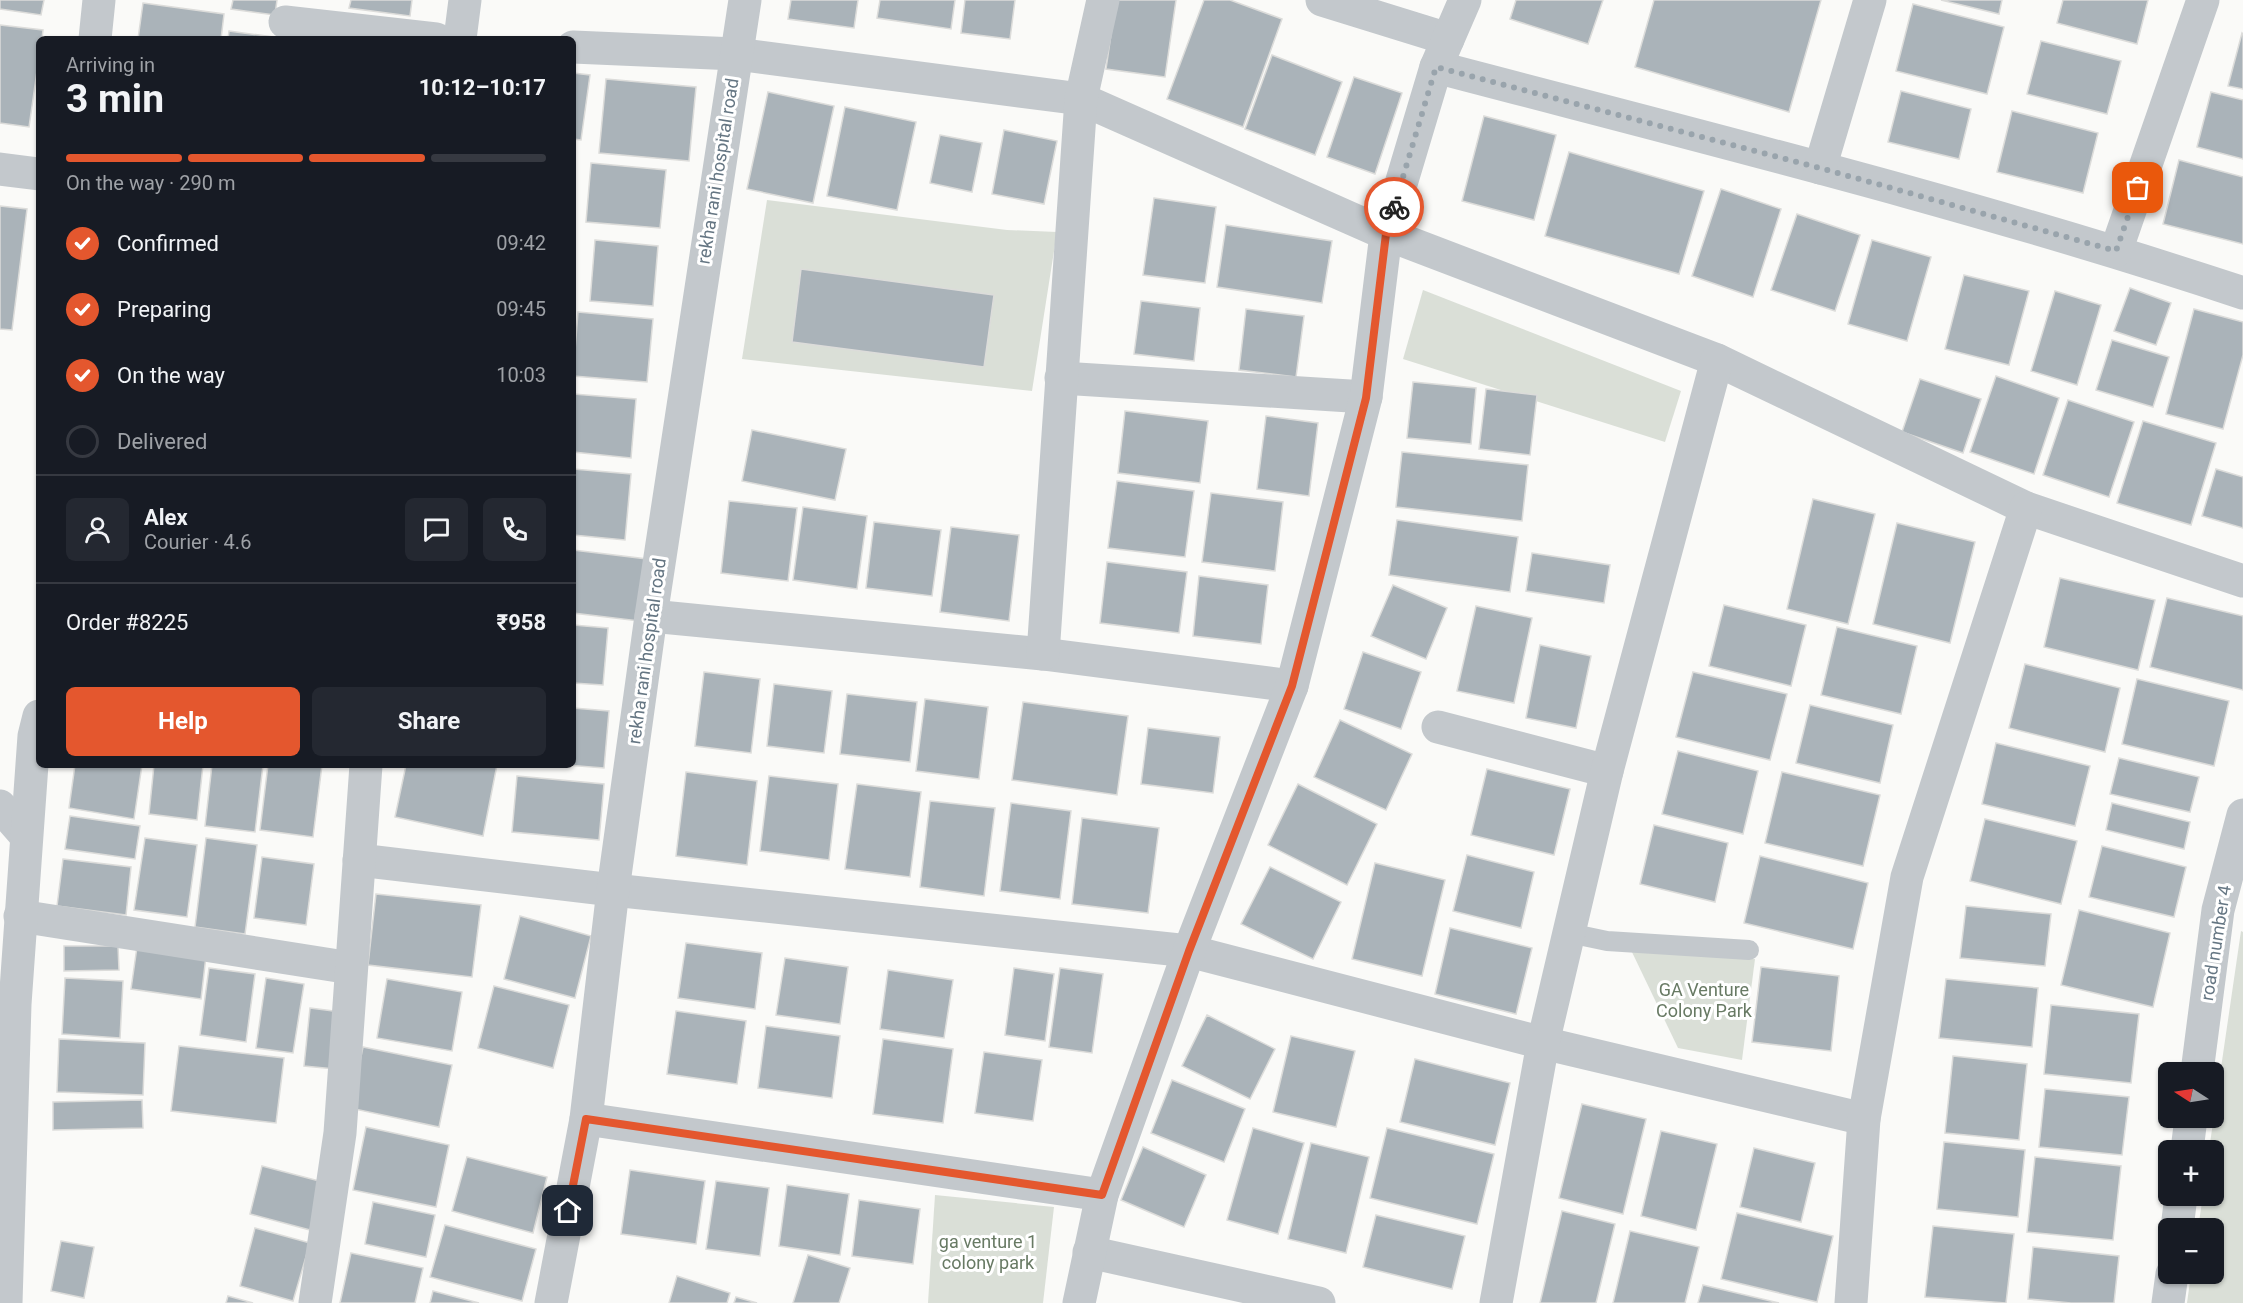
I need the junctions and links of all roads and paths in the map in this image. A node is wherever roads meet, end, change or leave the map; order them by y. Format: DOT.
graph roads {
  1 [pos="99,0"];
  2 [pos="465,0"];
  3 [pos="745,0"];
  4 [pos="1103,0"];
  5 [pos="1322,0"];
  6 [pos="1465,0"];
  7 [pos="1870,0"];
  8 [pos="2203,0"];
  9 [pos="285,22"];
  10 [pos="95,36"];
  11 [pos="409,36"];
  12 [pos="460,36"];
  13 [pos="576,47"];
  14 [pos="1442,53"];
  15 [pos="735,54"];
  16 [pos="1081,99"];
  17 [pos="1820,168"];
  18 [pos="0,169"];
  19 [pos="36,174"];
  20 [pos="1386,234"];
  21 [pos="2116,251"];
  22 [pos="2243,292"];
  23 [pos="1717,360"];
  24 [pos="1061,378"];
  25 [pos="1366,398"];
  26 [pos="2026,508"];
  27 [pos="2243,581"];
  28 [pos="651,616"];
  29 [pos="1042,654"];
  30 [pos="1292,686"];
  31 [pos="36,728"];
  32 [pos="1438,728"];
  33 [pos="366,768"];
  34 [pos="1607,771"];
  35 [pos="0,806"];
  36 [pos="2243,815"];
  37 [pos="26,837"];
  38 [pos="359,860"];
  39 [pos="613,890"];
  40 [pos="2230,914"];
  41 [pos="20,916"];
  42 [pos="1569,933"];
  43 [pos="1749,950"];
  44 [pos="1189,951"];
  45 [pos="351,968"];
  46 [pos="8,1003"];
  47 [pos="1543,1043"];
  48 [pos="2199,1062"];
  49 [pos="586,1119"];
  50 [pos="1864,1119"];
  51 [pos="1102,1195"];
  52 [pos="1089,1252"];
  53 [pos="5,1282"];
  54 [pos="2171,1284"];
  55 [pos="315,1303"];
  56 [pos="550,1303"];
  57 [pos="1079,1303"];
  58 [pos="1319,1303"];
  59 [pos="1496,1303"];
  60 [pos="1851,1303"];
  61 [pos="2168,1303"];
  1 -- 10 [label="street"];
  2 -- 12 [label="street"];
  3 -- 15 [label="street, rekha rani hospital road"];
  4 -- 16 [label="street"];
  5 -- 14 [label="street"];
  6 -- 14 [label="street"];
  7 -- 17 [label="street"];
  8 -- 21 [label="street"];
  9 -- 11 [label="street"];
  13 -- 15 [label="street"];
  14 -- 17 [label="street"];
  14 -- 20 [label="street"];
  15 -- 16 [label="street"];
  15 -- 28 [label="street, rekha rani hospital road"];
  16 -- 20 [label="street"];
  16 -- 24 [label="street"];
  17 -- 21 [label="street"];
  18 -- 19 [label="street"];
  20 -- 23 [label="street"];
  20 -- 25 [label="street"];
  21 -- 22 [label="street"];
  23 -- 26 [label="street"];
  23 -- 34 [label="street"];
  24 -- 25 [label="street"];
  24 -- 29 [label="street"];
  25 -- 30 [label="street"];
  26 -- 27 [label="street"];
  26 -- 50 [label="street"];
  28 -- 29 [label="street"];
  28 -- 39 [label="street, rekha rani hospital road"];
  29 -- 30 [label="street"];
  30 -- 44 [label="street"];
  31 -- 37 [label="street"];
  32 -- 34 [label="street"];
  33 -- 38 [label="street"];
  34 -- 42 [label="street"];
  35 -- 37 [label="street"];
  36 -- 40 [label="street, road number 4"];
  37 -- 41 [label="street"];
  38 -- 39 [label="street"];
  38 -- 45 [label="street"];
  39 -- 44 [label="street"];
  39 -- 49 [label="street, rekha rani hospital road"];
  40 -- 48 [label="street, road number 4"];
  41 -- 45 [label="street"];
  41 -- 46 [label="street"];
  42 -- 43 [label="lane"];
  42 -- 47 [label="street"];
  44 -- 47 [label="street"];
  44 -- 51 [label="street"];
  45 -- 55 [label="street"];
  46 -- 53 [label="street"];
  47 -- 50 [label="street"];
  47 -- 59 [label="street"];
  49 -- 51 [label="street"];
  49 -- 56 [label="street, rekha rani hospital road"];
  50 -- 60 [label="street"];
  51 -- 52 [label="street"];
  52 -- 57 [label="street"];
  52 -- 58 [label="street"];
  54 -- 61 [label="street"];
}
